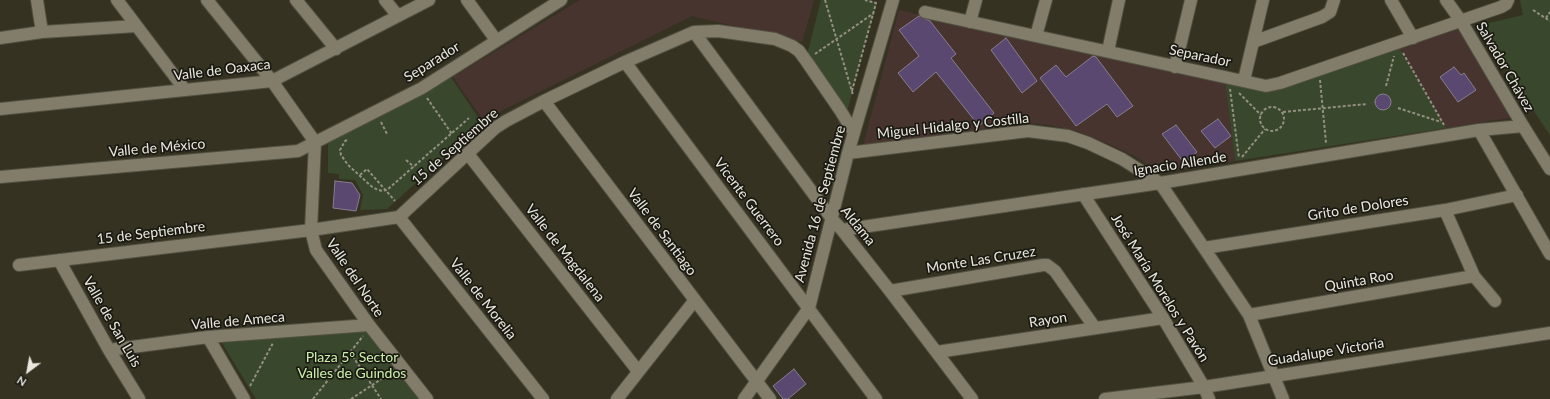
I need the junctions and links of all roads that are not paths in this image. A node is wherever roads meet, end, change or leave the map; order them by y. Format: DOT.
graph roads {
  1 [pos="37,0"];
  2 [pos="117,0"];
  3 [pos="207,0"];
  4 [pos="296,0"];
  5 [pos="385,0"];
  6 [pos="429,0"];
  7 [pos="561,0"];
  8 [pos="976,0"];
  9 [pos="1046,0"];
  10 [pos="1119,0"];
  11 [pos="1191,0"];
  12 [pos="1263,0"];
  13 [pos="1334,0"];
  14 [pos="1391,0"];
  15 [pos="1446,0"];
  16 [pos="1508,0"];
  17 [pos="473,2"];
  18 [pos="892,2"];
  19 [pos="926,12"];
  20 [pos="398,16"];
  21 [pos="1461,21"];
  22 [pos="970,22"];
  23 [pos="136,26"];
  24 [pos="42,32"];
  25 [pos="694,32"];
  26 [pos="1036,36"];
  27 [pos="0,38"];
  28 [pos="1413,38"];
  29 [pos="496,40"];
  30 [pos="1253,42"];
  31 [pos="336,49"];
  32 [pos="1108,51"];
  33 [pos="625,62"];
  34 [pos="1175,67"];
  35 [pos="272,81"];
  36 [pos="1239,84"];
  37 [pos="185,90"];
  38 [pos="544,101"];
  39 [pos="0,109"];
  40 [pos="1523,126"];
  41 [pos="1479,130"];
  42 [pos="854,133"];
  43 [pos="315,142"];
  44 [pos="848,153"];
  45 [pos="468,154"];
  46 [pos="1550,169"];
  47 [pos="0,177"];
  48 [pos="1160,183"];
  49 [pos="1084,194"];
  50 [pos="1517,195"];
  51 [pos="1445,210"];
  52 [pos="399,217"];
  53 [pos="832,219"];
  54 [pos="310,230"];
  55 [pos="842,230"];
  56 [pos="1204,248"];
  57 [pos="1550,254"];
  58 [pos="59,260"];
  59 [pos="18,265"];
  60 [pos="1474,276"];
  61 [pos="890,291"];
  62 [pos="694,300"];
  63 [pos="1495,302"];
  64 [pos="809,308"];
  65 [pos="1249,315"];
  66 [pos="1163,318"];
  67 [pos="1095,328"];
  68 [pos="366,332"];
  69 [pos="1550,333"];
  70 [pos="208,337"];
  71 [pos="109,350"];
  72 [pos="937,352"];
  73 [pos="638,371"];
  74 [pos="1274,375"];
  75 [pos="757,382"];
  76 [pos="1204,387"];
  77 [pos="1135,397"];
  78 [pos="139,399"];
  79 [pos="244,399"];
  80 [pos="427,399"];
  81 [pos="543,399"];
  82 [pos="617,399"];
  83 [pos="744,399"];
  84 [pos="770,399"];
  85 [pos="876,399"];
  86 [pos="972,399"];
  87 [pos="1105,399"];
  88 [pos="1209,399"];
  89 [pos="1283,399"];
  1 -- 24 [label="street"];
  2 -- 23 [label="street"];
  3 -- 35 [label="street"];
  4 -- 31 [label="street"];
  5 -- 20 [label="street"];
  6 -- 20 [label="street, Valle de Oaxaca"];
  7 -- 29 [label="street, Separador"];
  8 -- 22 [label="street"];
  9 -- 26 [label="street"];
  10 -- 32 [label="street"];
  11 -- 34 [label="street"];
  12 -- 30 [label="street"];
  13 -- 30 [label="street"];
  14 -- 28 [label="street"];
  15 -- 21 [label="street, Salvador Chávez"];
  16 -- 21 [label="street, Separador"];
  17 -- 29 [label="street"];
  18 -- 42 [label="street, Avenida 16 de Septiembre"];
  19 -- 22 [label="street, Separador"];
  20 -- 31 [label="street, Valle de Oaxaca"];
  21 -- 28 [label="street, Separador"];
  21 -- 40 [label="street, Salvador Chávez"];
  22 -- 26 [label="street, Separador"];
  23 -- 24 [label="street"];
  23 -- 37 [label="street"];
  24 -- 27 [label="street"];
  25 -- 33 [label="street, 15 de Septiembre"];
  25 -- 42 [label="street, 15 de Septiembre"];
  25 -- 53 [label="street, Aldama"];
  26 -- 32 [label="street, Separador"];
  28 -- 36 [label="street, Separador"];
  29 -- 43 [label="street, Separador"];
  30 -- 36 [label="street"];
  31 -- 35 [label="street, Valle de Oaxaca"];
  32 -- 34 [label="street, Separador"];
  33 -- 38 [label="street, 15 de Septiembre"];
  33 -- 64 [label="street, Vicente Guerrero"];
  34 -- 36 [label="street, Separador"];
  35 -- 37 [label="street, Valle de Oaxaca"];
  35 -- 43 [label="street"];
  37 -- 39 [label="street, Valle de Oaxaca"];
  38 -- 45 [label="street, 15 de Septiembre"];
  38 -- 62 [label="street, Valle de Santiago"];
  40 -- 41 [label="street, Ignacio Allende"];
  40 -- 46 [label="street, Salvador Chávez"];
  41 -- 48 [label="street, Ignacio Allende"];
  41 -- 50 [label="street"];
  42 -- 44 [label="street, Avenida 16 de Septiembre"];
  43 -- 47 [label="street, Valle de México"];
  43 -- 54 [label="street, Valle del Norte"];
  44 -- 48 [label="street, Miguel Hidalgo y Costilla"];
  44 -- 53 [label="street, Avenida 16 de Septiembre"];
  45 -- 52 [label="street, 15 de Septiembre"];
  45 -- 73 [label="street, Valle de Magdalena"];
  48 -- 49 [label="street, Ignacio Allende"];
  48 -- 56 [label="street, Miguel Hidalgo y Costilla"];
  49 -- 55 [label="street, Ignacio Allende"];
  49 -- 66 [label="street, José María Morelos y Pavón"];
  50 -- 51 [label="street, Grito de Dolores"];
  50 -- 57 [label="street"];
  51 -- 56 [label="street, Grito de Dolores"];
  51 -- 60 [label="street"];
  52 -- 54 [label="street, 15 de Septiembre"];
  52 -- 81 [label="street, Valle de Morelia"];
  53 -- 55 [label="street, Aldama"];
  53 -- 64 [label="street, Avenida 16 de Septiembre"];
  54 -- 58 [label="street, 15 de Septiembre"];
  54 -- 68 [label="street, Valle del Norte"];
  55 -- 61 [label="street, Aldama"];
  56 -- 65 [label="street, Miguel Hidalgo y Costilla"];
  58 -- 59 [label="street, 15 de Septiembre"];
  58 -- 71 [label="street, Valle de San Luis"];
  60 -- 63 [label="street"];
  60 -- 65 [label="street, Quinta Roo"];
  61 -- 67 [label="street, Monte Las Cruzez"];
  61 -- 72 [label="street, Aldama"];
  62 -- 73 [label="street"];
  62 -- 75 [label="street, Valle de Santiago"];
  64 -- 75 [label="street, Avenida 16 de Septiembre"];
  64 -- 85 [label="street, Vicente Guerrero"];
  65 -- 74 [label="street, Miguel Hidalgo y Costilla"];
  66 -- 67 [label="street, Rayon"];
  66 -- 76 [label="street, José María Morelos y Pavón"];
  67 -- 72 [label="street, Rayon"];
  68 -- 70 [label="street, Valle de Ameca"];
  68 -- 80 [label="street, Valle del Norte"];
  69 -- 74 [label="street, Guadalupe Victoria"];
  70 -- 71 [label="street, Valle de Ameca"];
  70 -- 79 [label="street"];
  71 -- 78 [label="street, Valle de San Luis"];
  72 -- 86 [label="street, Aldama"];
  73 -- 82 [label="street"];
  74 -- 76 [label="street, Guadalupe Victoria"];
  74 -- 89 [label="street, Miguel Hidalgo y Costilla"];
  75 -- 83 [label="street, Avenida 16 de Septiembre"];
  75 -- 84 [label="street"];
  76 -- 77 [label="street, Guadalupe Victoria"];
  76 -- 88 [label="street, José María Morelos y Pavón"];
  77 -- 87 [label="street, Guadalupe Victoria"];
}
